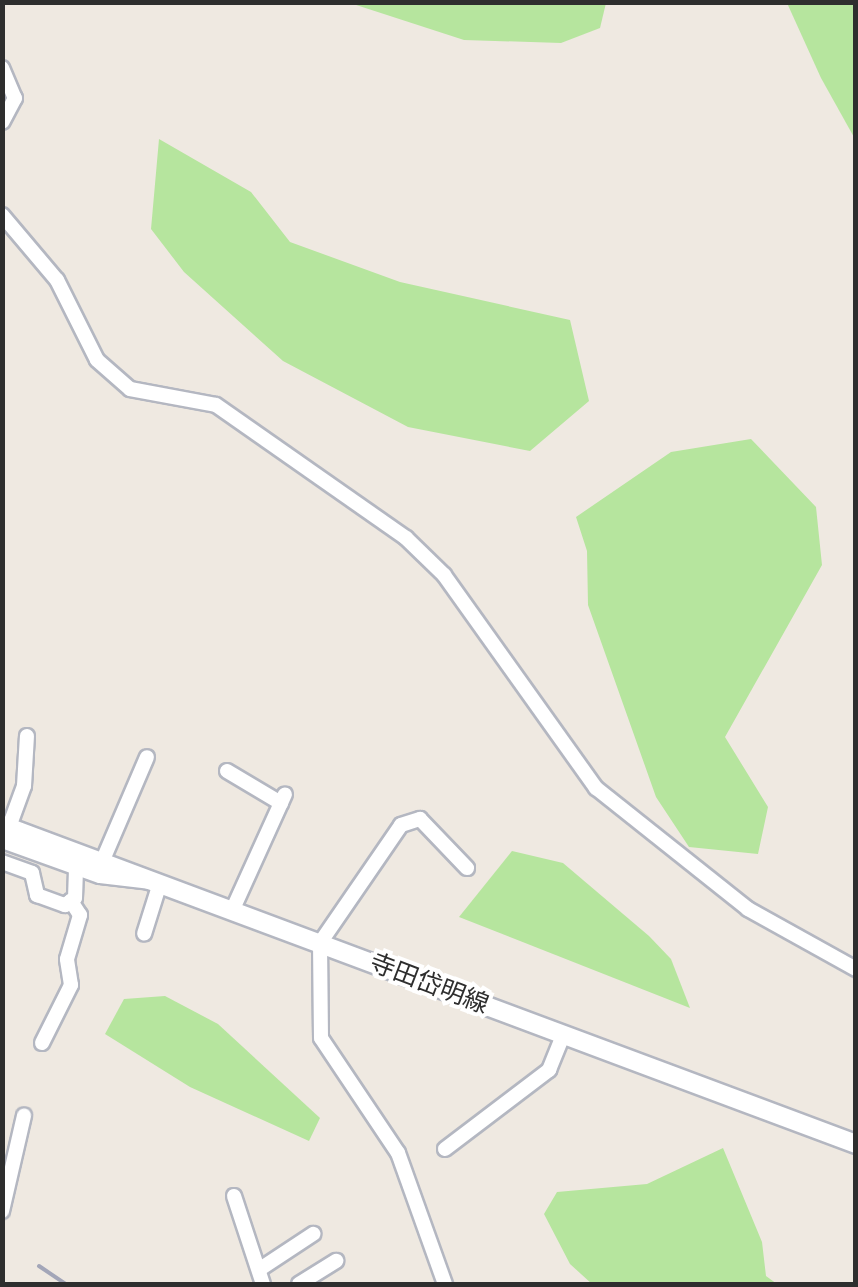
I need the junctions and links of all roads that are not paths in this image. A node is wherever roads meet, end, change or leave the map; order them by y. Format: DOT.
graph roads {
  1 [pos="2,68"];
  2 [pos="2,122"];
  3 [pos="2,215"];
  4 [pos="26,736"];
  5 [pos="147,758"];
  6 [pos="226,770"];
  7 [pos="5,831"];
  8 [pos="48,859"];
  9 [pos="2,862"];
  10 [pos="102,862"];
  11 [pos="76,868"];
  12 [pos="467,868"];
  13 [pos="32,874"];
  14 [pos="160,883"];
  15 [pos="71,901"];
  16 [pos="232,911"];
  17 [pos="144,934"];
  18 [pos="320,944"];
  19 [pos="856,969"];
  20 [pos="563,1034"];
  21 [pos="42,1042"];
  22 [pos="24,1116"];
  23 [pos="856,1144"];
  24 [pos="444,1149"];
  25 [pos="234,1196"];
  26 [pos="2,1211"];
  27 [pos="312,1234"];
  28 [pos="336,1261"];
  29 [pos="261,1277"];
  30 [pos="299,1284"];
  31 [pos="446,1284"];
  1 -- 2 [label="street"];
  3 -- 19 [label="street"];
  4 -- 7 [label="street"];
  5 -- 10 [label="street"];
  6 -- 16 [label="street"];
  7 -- 8 [label="street"];
  7 -- 10 [label="main road, 寺田岱明線"];
  8 -- 11 [label="street"];
  8 -- 13 [label="street"];
  9 -- 13 [label="street"];
  10 -- 14 [label="main road, 寺田岱明線"];
  11 -- 14 [label="street"];
  11 -- 15 [label="street"];
  12 -- 18 [label="street"];
  13 -- 15 [label="street"];
  14 -- 16 [label="main road, 寺田岱明線"];
  14 -- 17 [label="street"];
  15 -- 21 [label="street"];
  16 -- 18 [label="main road, 寺田岱明線"];
  18 -- 20 [label="main road, 寺田岱明線"];
  18 -- 31 [label="street"];
  20 -- 23 [label="main road, 寺田岱明線"];
  20 -- 24 [label="street"];
  22 -- 26 [label="street"];
  25 -- 29 [label="street"];
  27 -- 29 [label="street"];
  28 -- 30 [label="street"];
}
